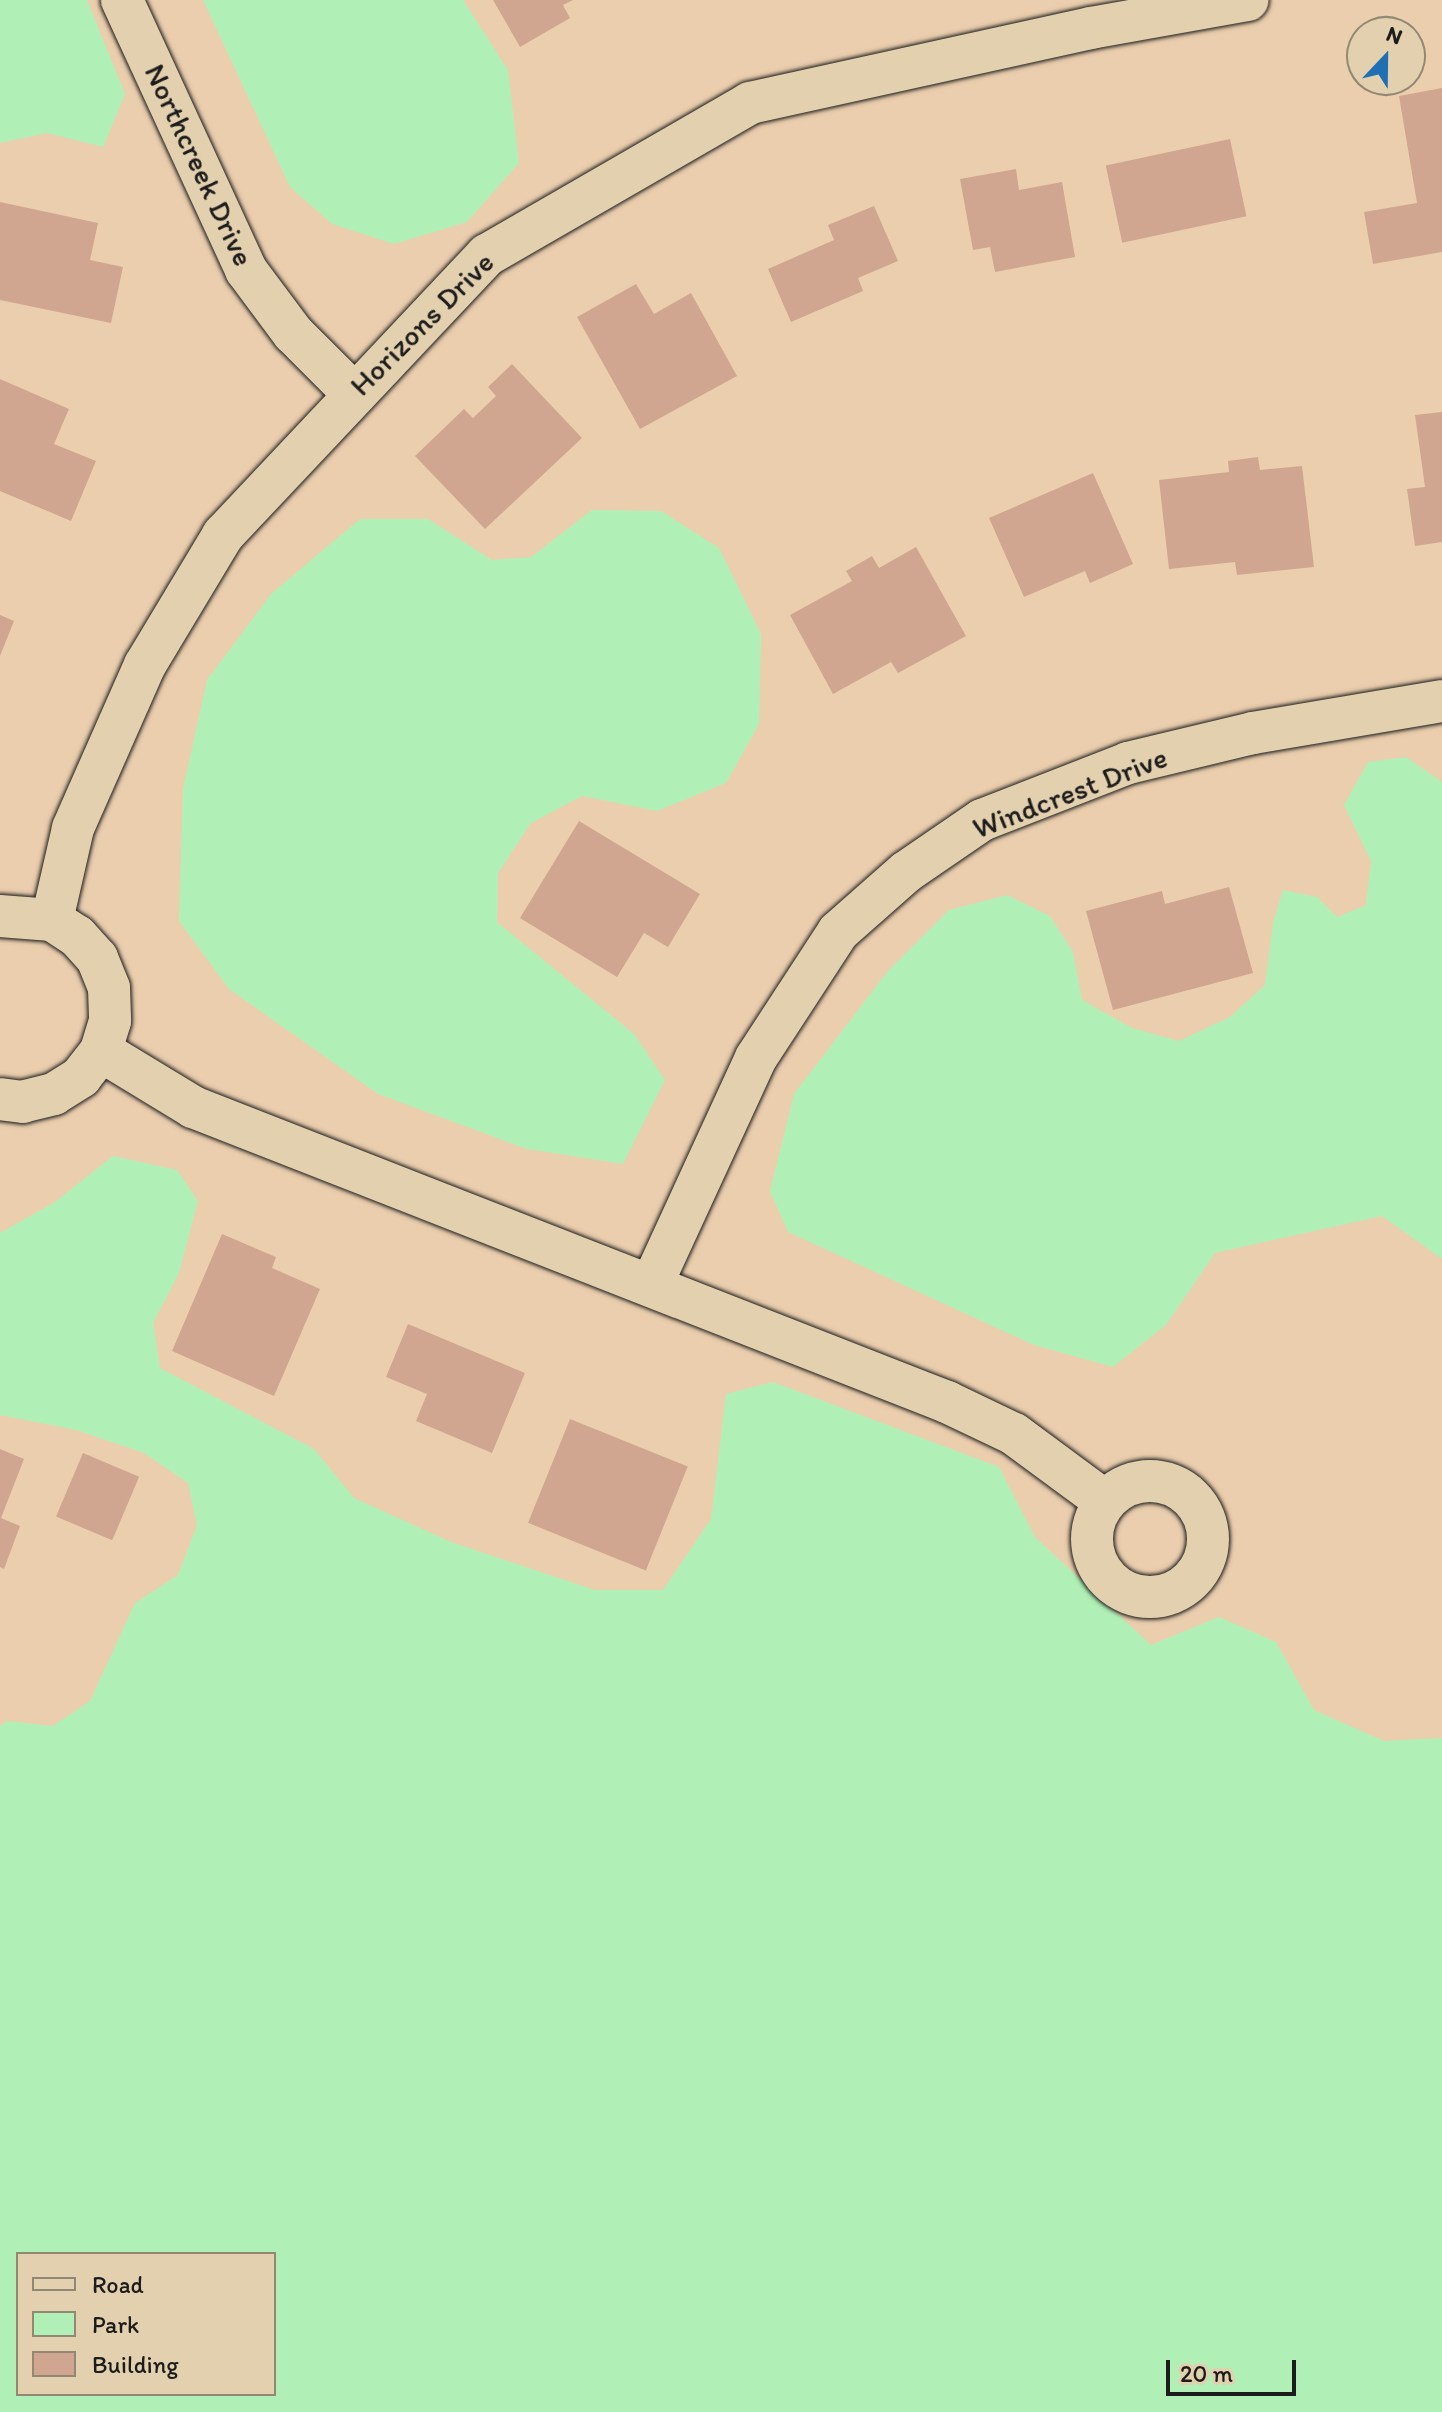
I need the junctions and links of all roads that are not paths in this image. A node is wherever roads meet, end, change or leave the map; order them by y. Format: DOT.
graph roads {
  1 [pos="122,0"];
  2 [pos="1248,0"];
  3 [pos="353,393"];
  4 [pos="1442,701"];
  5 [pos="0,916"];
  6 [pos="52,920"];
  7 [pos="101,1051"];
  8 [pos="0,1099"];
  9 [pos="652,1284"];
  10 [pos="1105,1501"];
  1 -- 3 [label="street, Northcreek Drive"];
  2 -- 3 [label="street, Horizons Drive"];
  3 -- 6 [label="street, Horizons Drive"];
  4 -- 9 [label="street, Windcrest Drive"];
  5 -- 6 [label="street"];
  6 -- 7 [label="street"];
  7 -- 8 [label="street"];
  7 -- 9 [label="street"];
  9 -- 10 [label="street"];
}
